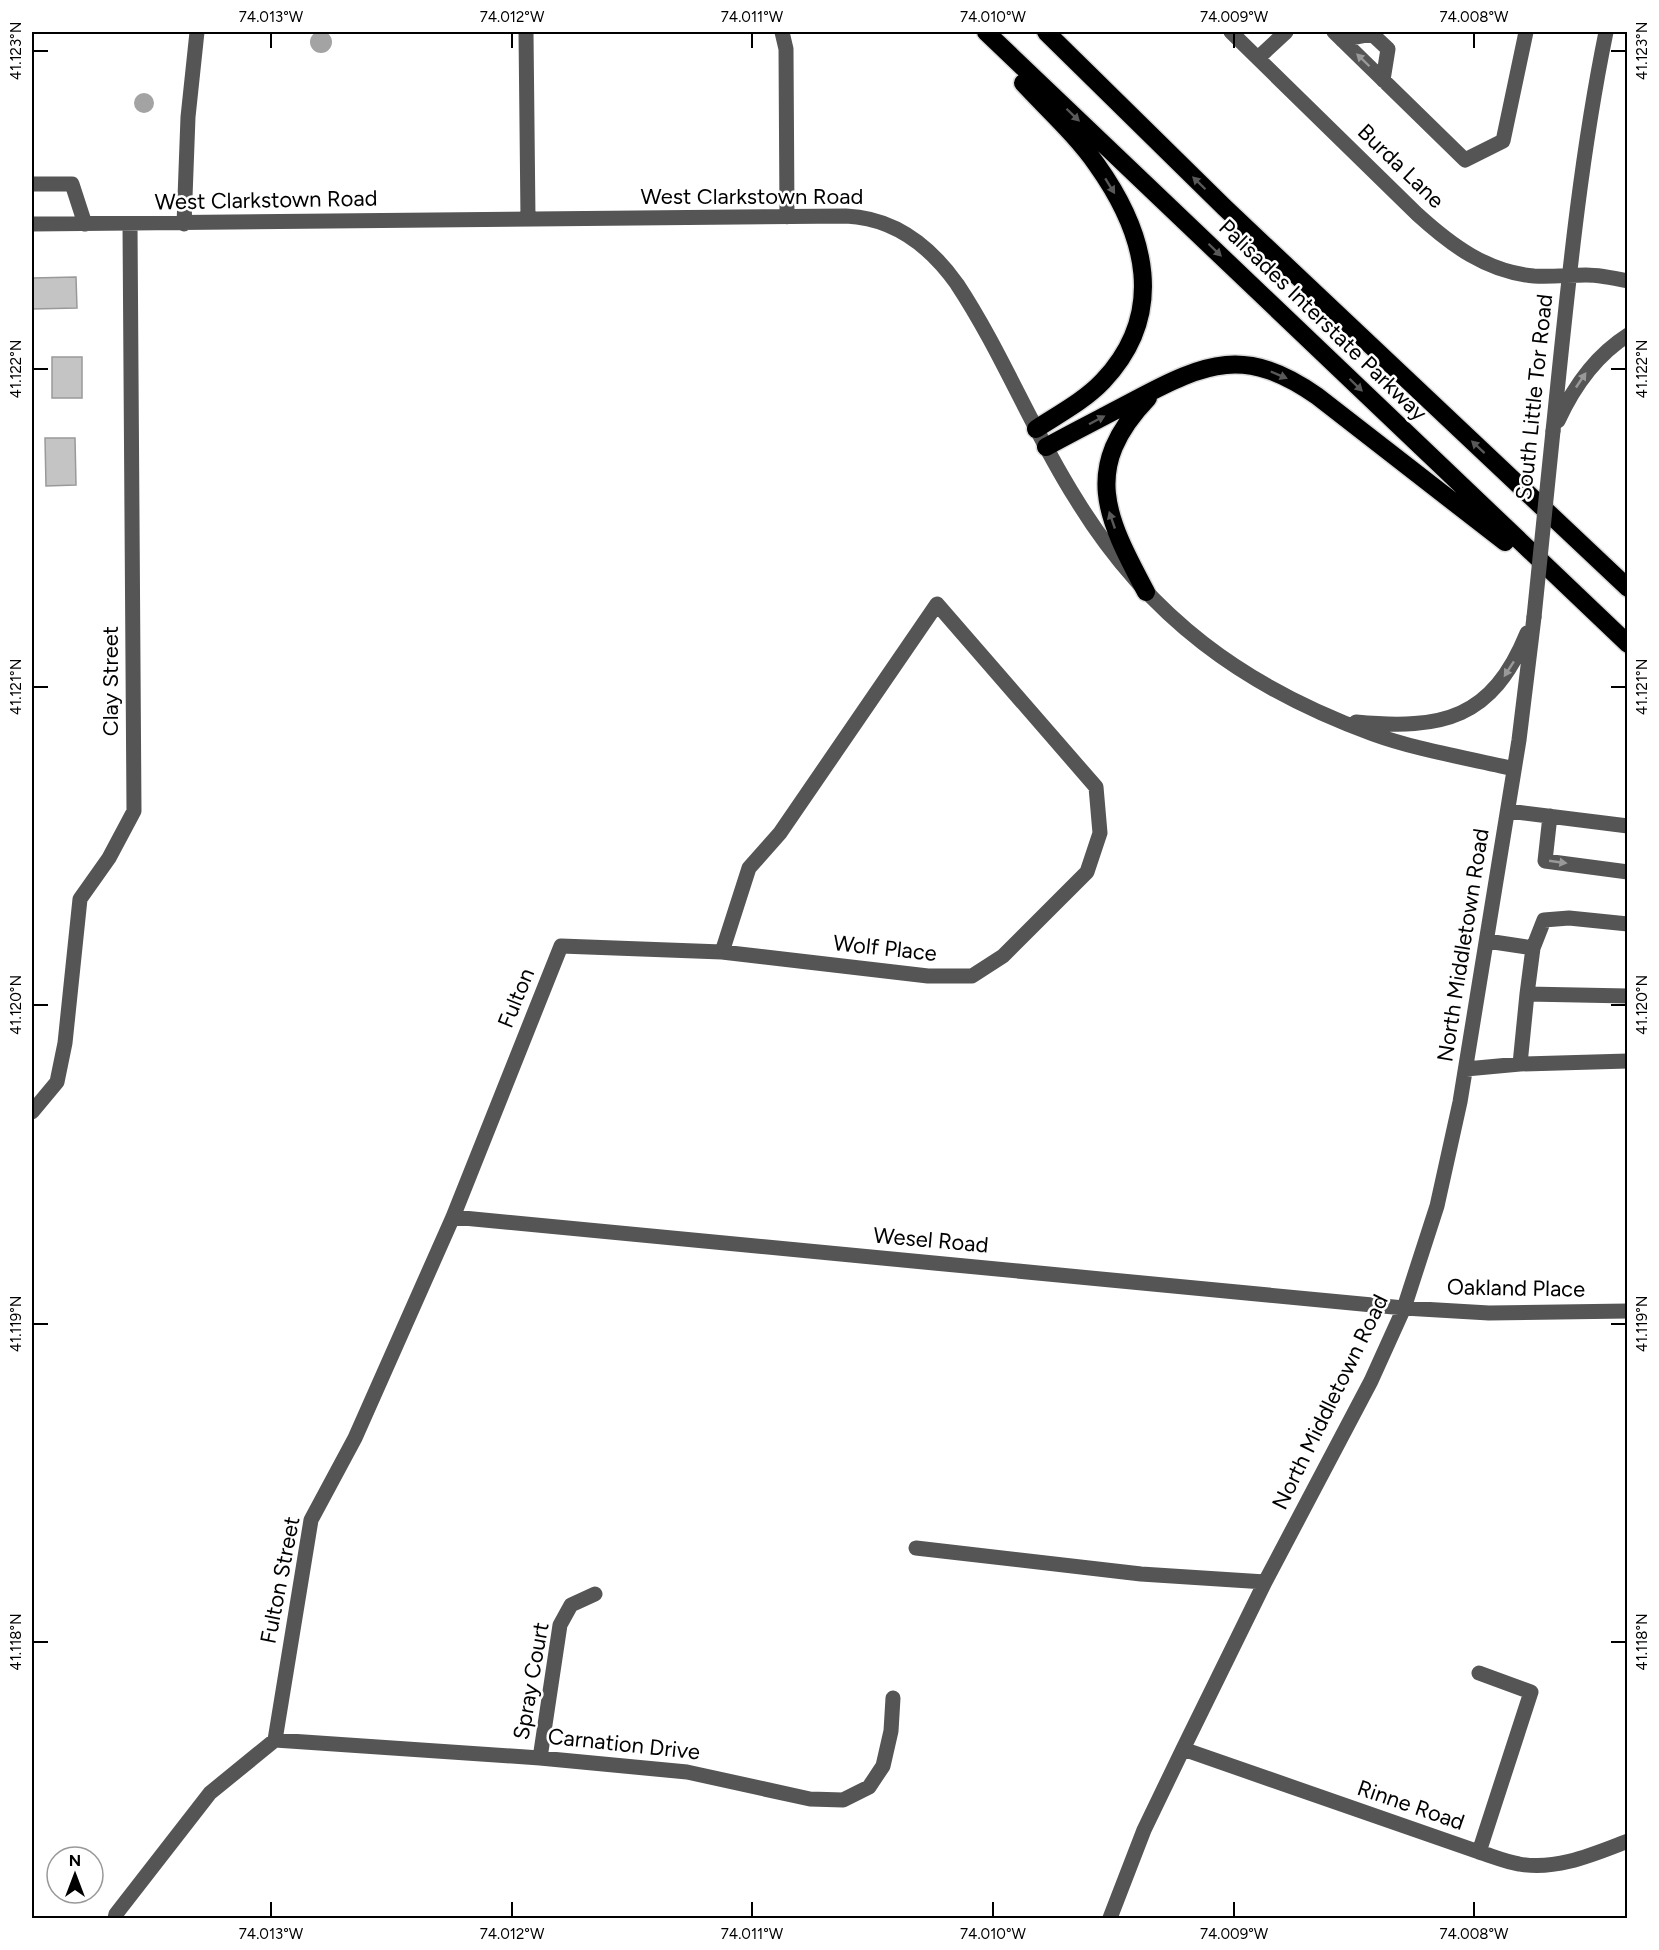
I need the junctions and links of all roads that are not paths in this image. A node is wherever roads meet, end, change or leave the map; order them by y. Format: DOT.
graph roads {
  1 [pos="197,32"];
  2 [pos="526,32"];
  3 [pos="782,32"];
  4 [pos="975,32"];
  5 [pos="986,32"];
  6 [pos="1046,32"];
  7 [pos="1231,32"];
  8 [pos="1286,32"];
  9 [pos="1526,32"];
  10 [pos="1606,32"];
  11 [pos="1338,36"];
  12 [pos="1258,58"];
  13 [pos="1383,80"];
  14 [pos="32,184"];
  15 [pos="787,217"];
  16 [pos="528,219"];
  17 [pos="32,224"];
  18 [pos="85,224"];
  19 [pos="130,224"];
  20 [pos="184,224"];
  21 [pos="1570,276"];
  22 [pos="1628,280"];
  23 [pos="1628,335"];
  24 [pos="1169,382"];
  25 [pos="1036,429"];
  26 [pos="1553,431"];
  27 [pos="1046,447"];
  28 [pos="1503,471"];
  29 [pos="1628,572"];
  30 [pos="1628,588"];
  31 [pos="1146,592"];
  32 [pos="1534,616"];
  33 [pos="1624,641"];
  34 [pos="1342,721"];
  35 [pos="1514,769"];
  36 [pos="1508,811"];
  37 [pos="1550,816"];
  38 [pos="1628,826"];
  39 [pos="1628,872"];
  40 [pos="1628,924"];
  41 [pos="1487,941"];
  42 [pos="1533,948"];
  43 [pos="722,952"];
  44 [pos="1527,994"];
  45 [pos="1628,996"];
  46 [pos="1628,1061"];
  47 [pos="1520,1064"];
  48 [pos="1466,1069"];
  49 [pos="32,1112"];
  50 [pos="453,1217"];
  51 [pos="1404,1308"];
  52 [pos="1628,1311"];
  53 [pos="916,1548"];
  54 [pos="1265,1582"];
  55 [pos="595,1594"];
  56 [pos="1479,1673"];
  57 [pos="893,1698"];
  58 [pos="275,1740"];
  59 [pos="1183,1749"];
  60 [pos="540,1758"];
  61 [pos="1628,1841"];
  62 [pos="1479,1852"];
  63 [pos="115,1918"];
  64 [pos="1110,1918"];
  1 -- 20 [label="street"];
  2 -- 16 [label="street"];
  3 -- 15 [label="street"];
  4 -- 25 [label="highway, one-way"];
  5 -- 33 [label="highway, Palisades Interstate Parkway, one-way"];
  28 -- 6 [label="highway, Palisades Interstate Parkway, one-way"];
  7 -- 12 [label="street, Burda Lane"];
  8 -- 12 [label="street"];
  9 -- 13 [label="street"];
  10 -- 21 [label="street, South Little Tor Road"];
  13 -- 11 [label="street, one-way"];
  11 -- 13 [label="street"];
  12 -- 21 [label="street, Burda Lane"];
  14 -- 18 [label="street"];
  15 -- 16 [label="street, West Clarkstown Road"];
  15 -- 25 [label="street, West Clarkstown Road"];
  16 -- 20 [label="street, West Clarkstown Road"];
  17 -- 18 [label="street, West Clarkstown Road"];
  18 -- 19 [label="street, West Clarkstown Road"];
  19 -- 20 [label="street, West Clarkstown Road"];
  19 -- 49 [label="street, Clay Street"];
  21 -- 22 [label="street, Burda Lane"];
  21 -- 26 [label="street, South Little Tor Road"];
  26 -- 23 [label="street, one-way"];
  27 -- 24 [label="highway, one-way"];
  31 -- 24 [label="highway, one-way"];
  24 -- 33 [label="highway, one-way"];
  25 -- 27 [label="street, West Clarkstown Road"];
  26 -- 32 [label="street, South Little Tor Road, bridge"];
  27 -- 31 [label="street, West Clarkstown Road"];
  28 -- 29 [label="highway"];
  28 -- 30 [label="highway, Palisades Interstate Parkway"];
  31 -- 34 [label="street, West Clarkstown Road"];
  32 -- 34 [label="street, one-way"];
  32 -- 35 [label="street, South Little Tor Road"];
  34 -- 35 [label="street, West Clarkstown Road"];
  35 -- 36 [label="street, North Middletown Road"];
  36 -- 37 [label="street"];
  36 -- 41 [label="street, North Middletown Road"];
  37 -- 38 [label="street"];
  37 -- 39 [label="street, one-way"];
  40 -- 42 [label="street"];
  41 -- 42 [label="street"];
  41 -- 48 [label="street, North Middletown Road"];
  42 -- 44 [label="street"];
  43 -- 43 [label="street, Wolf Place"];
  43 -- 50 [label="street, Fulton"];
  44 -- 45 [label="street"];
  44 -- 47 [label="street"];
  46 -- 47 [label="street"];
  47 -- 48 [label="street"];
  48 -- 51 [label="street, North Middletown Road"];
  50 -- 51 [label="street, Wesel Road"];
  50 -- 58 [label="street, Fulton Street"];
  51 -- 52 [label="street, Oakland Place"];
  51 -- 54 [label="street, North Middletown Road"];
  53 -- 54 [label="street"];
  54 -- 59 [label="street, North Middletown Road"];
  55 -- 60 [label="street, Spray Court"];
  56 -- 62 [label="street"];
  57 -- 60 [label="street, Carnation Drive"];
  58 -- 60 [label="street, Carnation Drive"];
  58 -- 63 [label="street"];
  59 -- 62 [label="street, Rinne Road"];
  59 -- 64 [label="street, North Middletown Road"];
  61 -- 62 [label="street, Rinne Road"];
}
